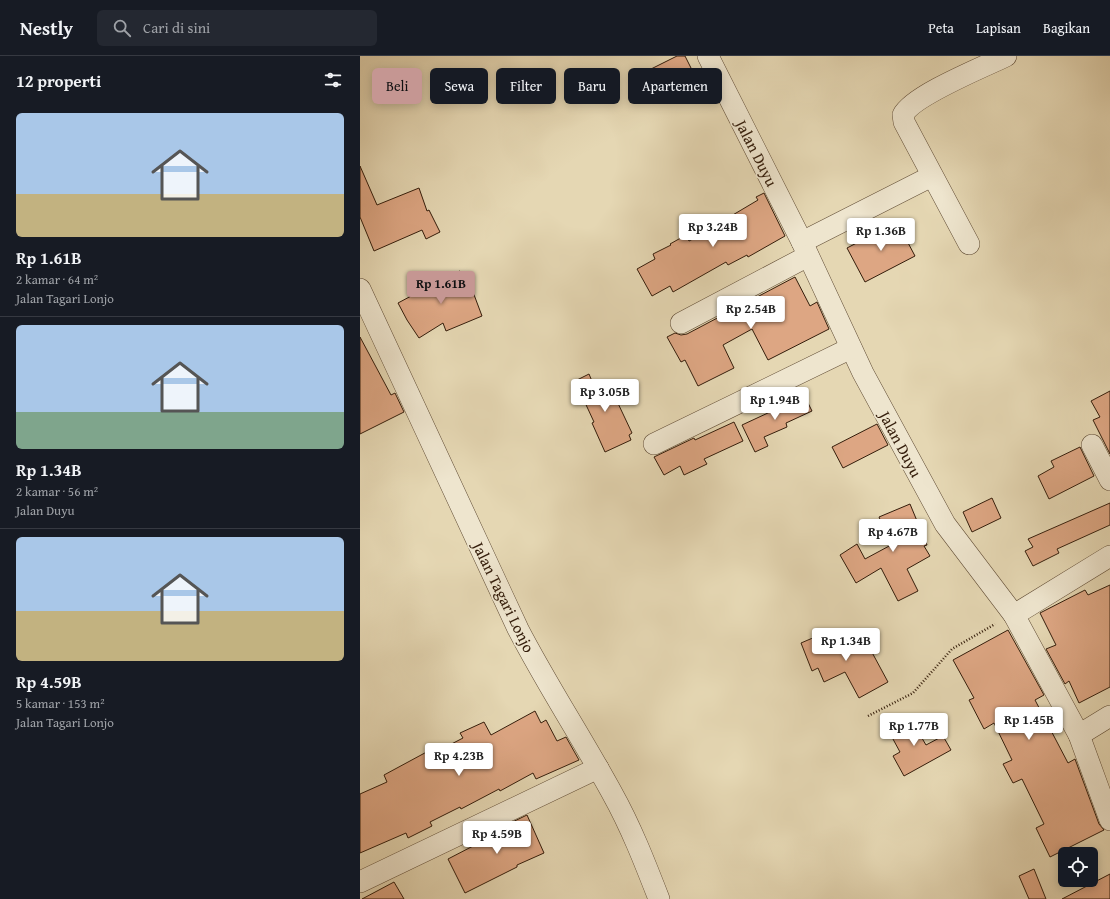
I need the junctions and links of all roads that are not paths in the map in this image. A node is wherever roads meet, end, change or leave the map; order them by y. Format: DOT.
graph roads {
  1 [pos="708,56"];
  2 [pos="1006,56"];
  3 [pos="932,176"];
  4 [pos="969,244"];
  5 [pos="805,249"];
  6 [pos="360,289"];
  7 [pos="681,324"];
  8 [pos="851,348"];
  9 [pos="654,444"];
  10 [pos="1092,445"];
  11 [pos="1110,480"];
  12 [pos="1110,556"];
  13 [pos="1013,614"];
  14 [pos="1110,716"];
  15 [pos="1079,735"];
  16 [pos="598,768"];
  17 [pos="1110,820"];
  18 [pos="360,882"];
  19 [pos="659,899"];
  1 -- 5 [label="street, Jalan Duyu"];
  2 -- 3 [label="street"];
  3 -- 4 [label="street"];
  3 -- 5 [label="street"];
  5 -- 7 [label="street"];
  5 -- 8 [label="street, Jalan Duyu"];
  6 -- 16 [label="street, Jalan Tagari Lonjo"];
  8 -- 9 [label="street"];
  8 -- 13 [label="street, Jalan Duyu"];
  10 -- 11 [label="street"];
  12 -- 13 [label="street"];
  13 -- 15 [label="street, Jalan Duyu"];
  14 -- 15 [label="street"];
  15 -- 17 [label="street, Jalan Duyu"];
  16 -- 18 [label="street"];
  16 -- 19 [label="street, Jalan Tagari Lonjo"];
}
